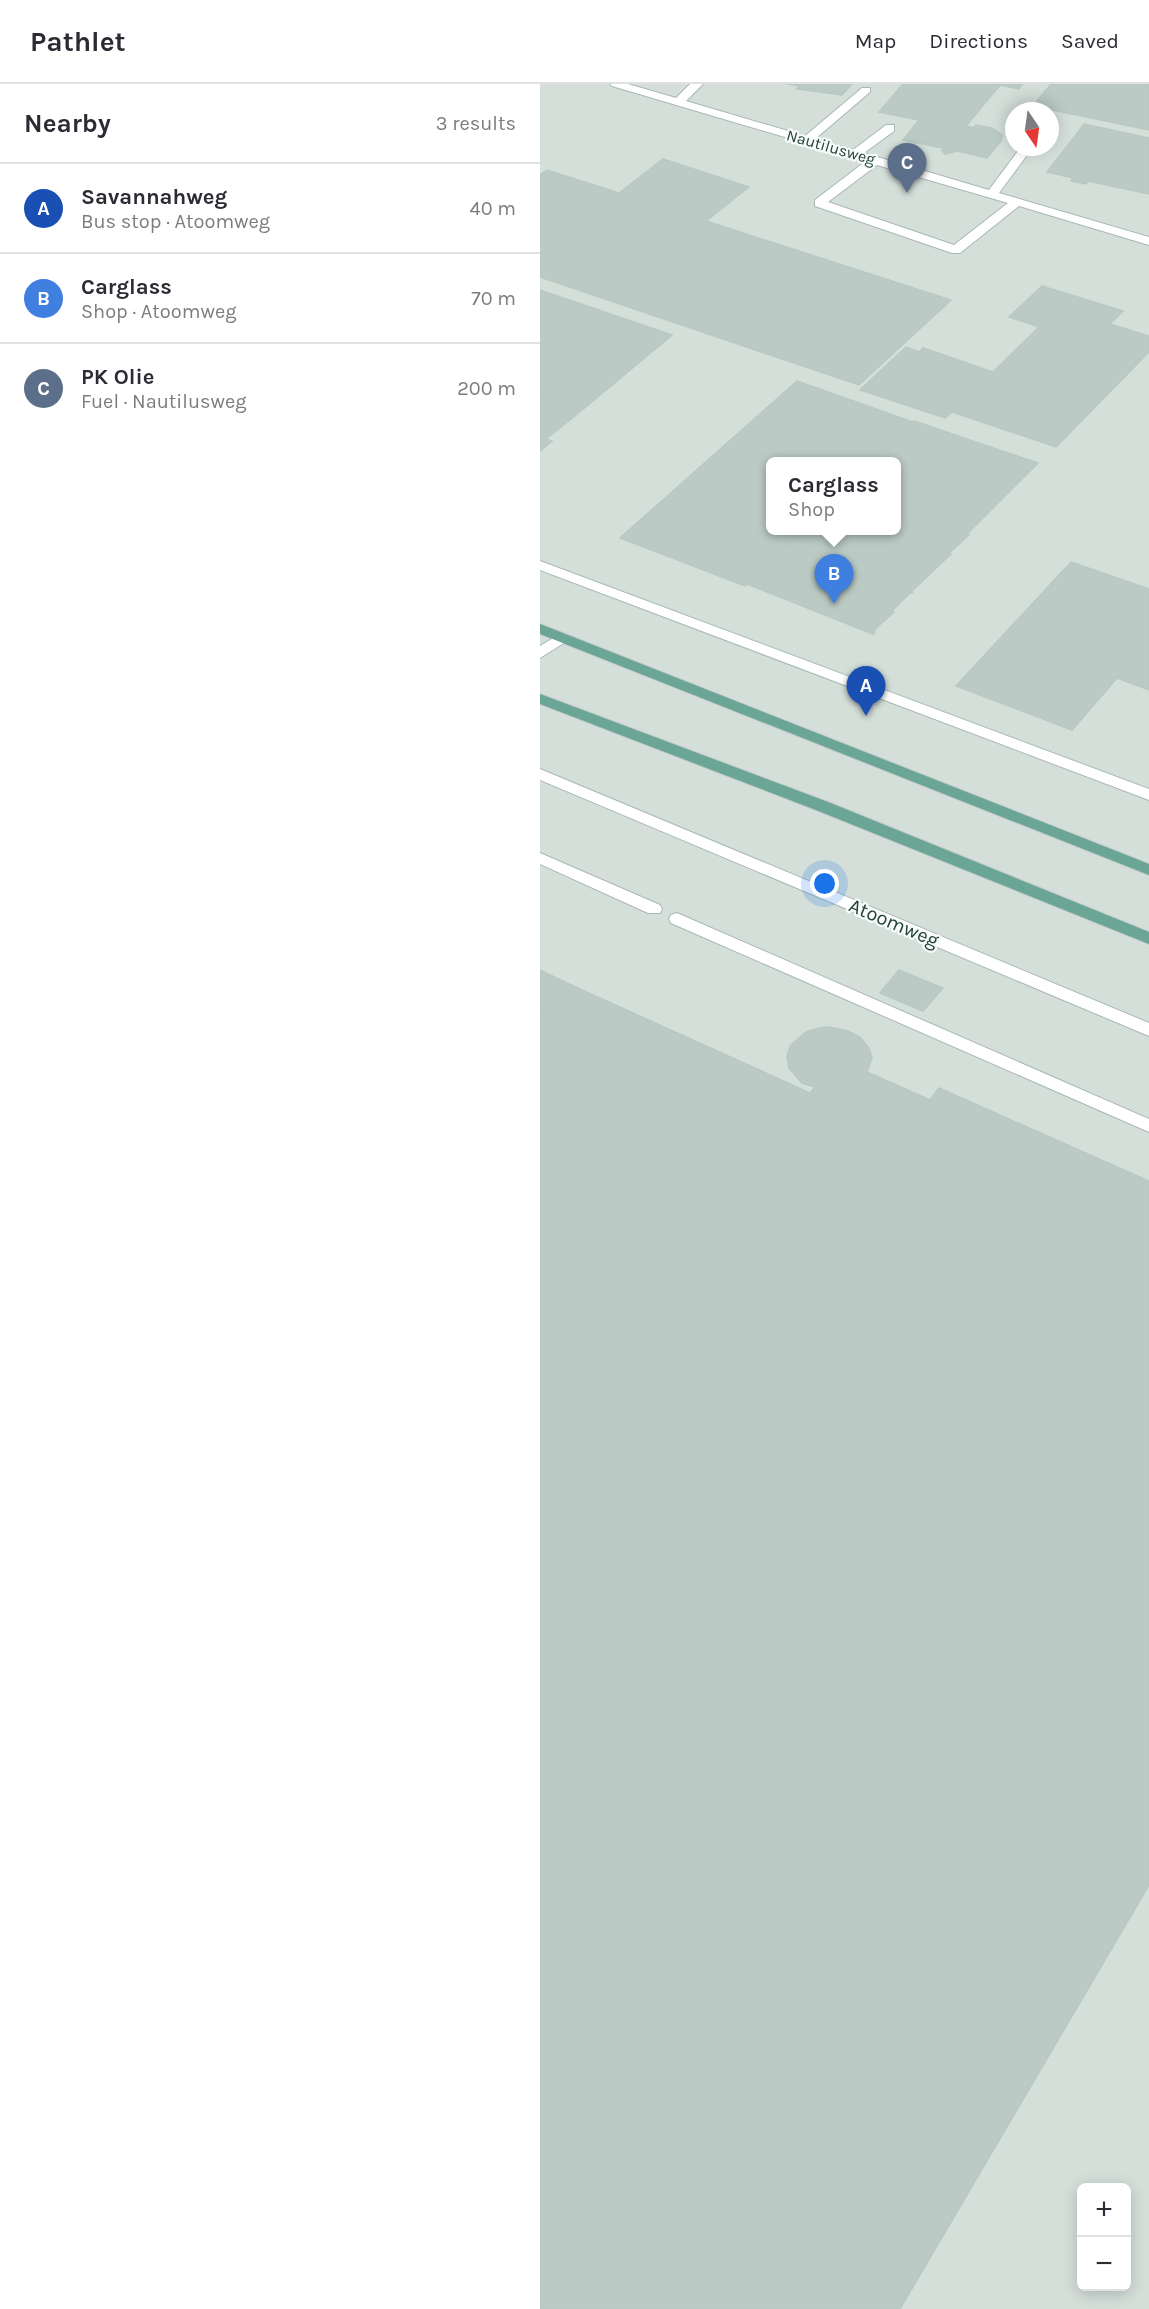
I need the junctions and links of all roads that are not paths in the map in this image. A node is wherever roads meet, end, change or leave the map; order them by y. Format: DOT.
graph roads {
  1 [pos="615,84"];
  2 [pos="697,84"];
  3 [pos="866,90"];
  4 [pos="678,102"];
  5 [pos="890,128"];
  6 [pos="807,140"];
  7 [pos="856,154"];
  8 [pos="1020,156"];
  9 [pos="875,160"];
  10 [pos="992,194"];
  11 [pos="1018,201"];
  12 [pos="1149,242"];
  13 [pos="540,565"];
  14 [pos="540,629"];
  15 [pos="562,638"];
  16 [pos="540,653"];
  17 [pos="540,699"];
  18 [pos="540,774"];
  19 [pos="1149,795"];
  20 [pos="540,858"];
  21 [pos="1149,870"];
  22 [pos="654,909"];
  23 [pos="677,919"];
  24 [pos="1149,938"];
  25 [pos="1149,1030"];
  26 [pos="1149,1126"];
  1 -- 4 [label="street, Nautilusweg"];
  2 -- 4 [label="street"];
  3 -- 6 [label="street"];
  4 -- 6 [label="street, Nautilusweg"];
  5 -- 7 [label="street"];
  6 -- 7 [label="street, Nautilusweg"];
  7 -- 9 [label="street, Nautilusweg"];
  8 -- 10 [label="street"];
  9 -- 10 [label="street, Nautilusweg"];
  9 -- 11 [label="street"];
  10 -- 11 [label="street, Nautilusweg"];
  11 -- 12 [label="street, Nautilusweg"];
  13 -- 19 [label="street"];
  14 -- 15 [label="main road"];
  15 -- 16 [label="street"];
  15 -- 21 [label="main road"];
  17 -- 24 [label="main road"];
  18 -- 25 [label="street, Atoomweg"];
  20 -- 22 [label="street"];
  23 -- 26 [label="street"];
}
